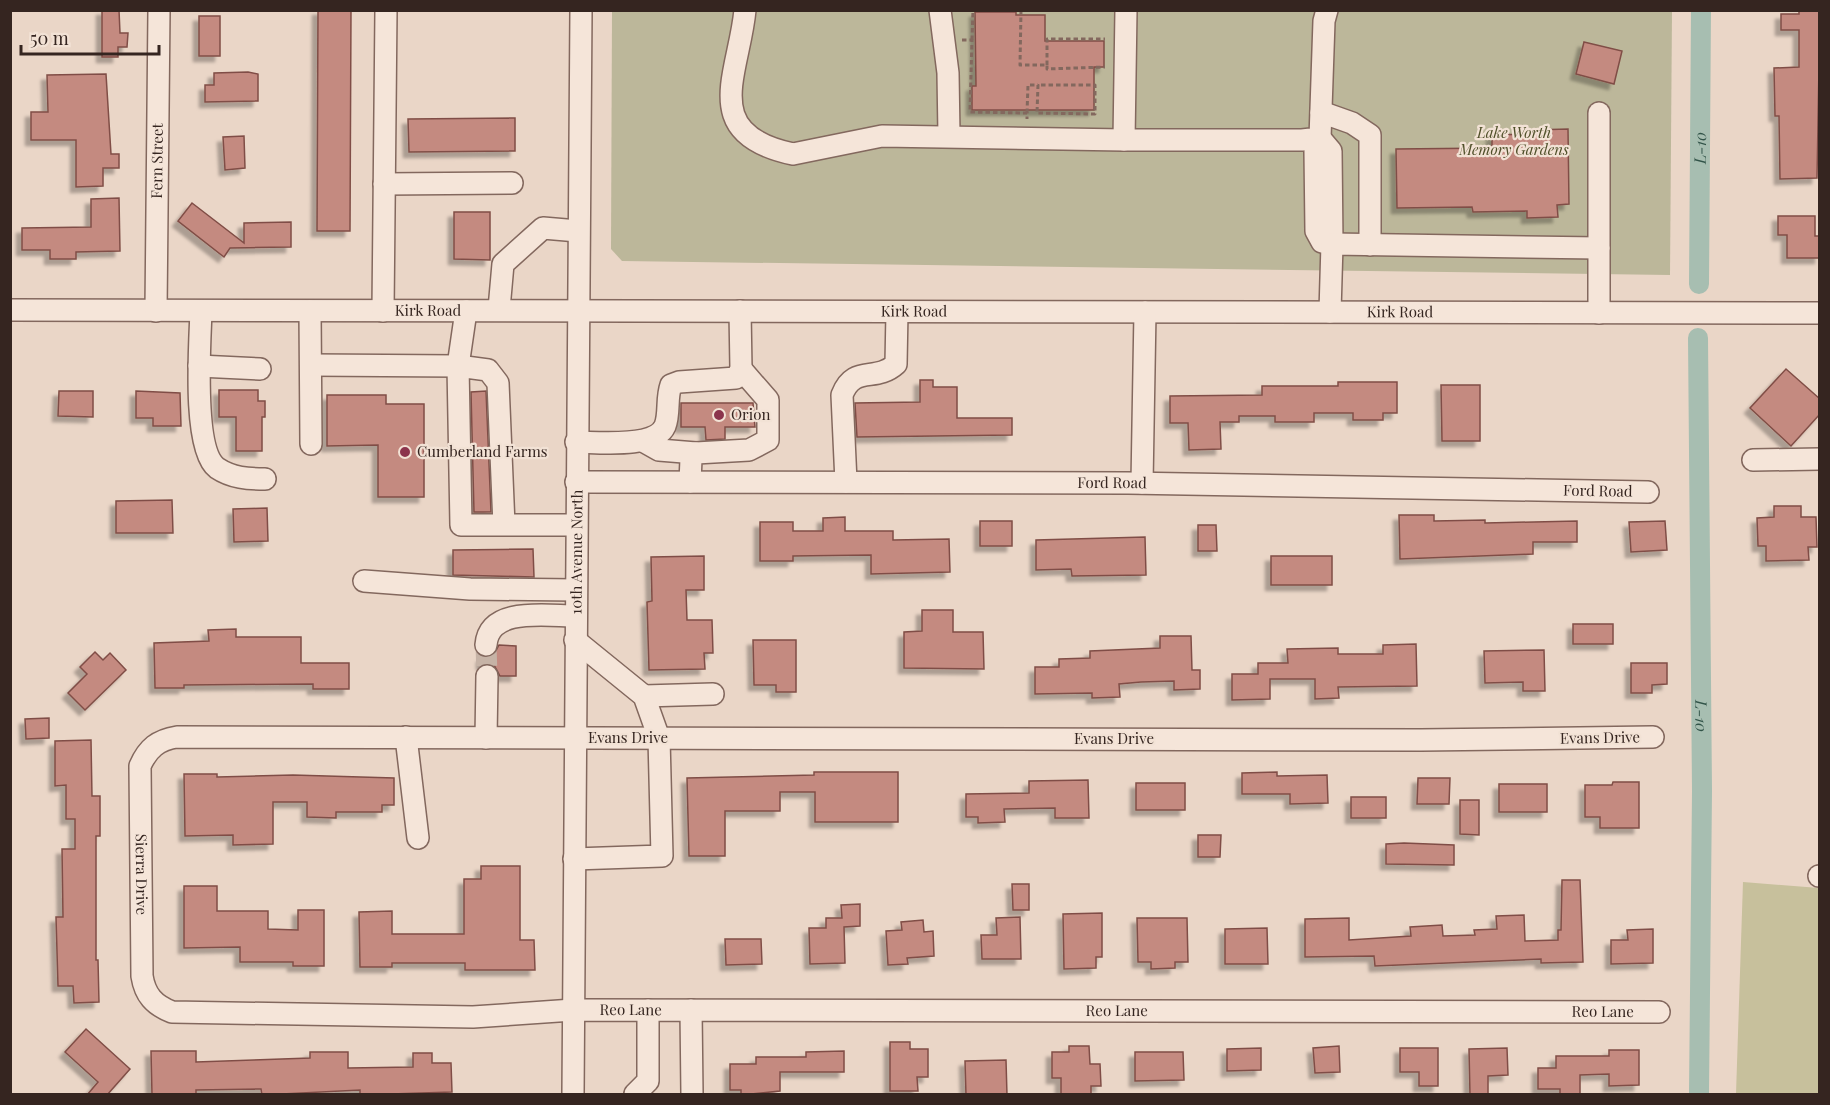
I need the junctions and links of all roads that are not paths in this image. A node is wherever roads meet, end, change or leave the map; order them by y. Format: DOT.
graph roads {
  1 [pos="159,10"];
  2 [pos="386,10"];
  3 [pos="581,10"];
  4 [pos="745,10"];
  5 [pos="940,10"];
  6 [pos="1126,10"];
  7 [pos="1327,10"];
  8 [pos="1321,112"];
  9 [pos="1599,113"];
  10 [pos="949,135"];
  11 [pos="1320,138"];
  12 [pos="1124,140"];
  13 [pos="512,183"];
  14 [pos="384,184"];
  15 [pos="578,231"];
  16 [pos="1332,244"];
  17 [pos="1370,245"];
  18 [pos="1599,248"];
  19 [pos="499,309"];
  20 [pos="10,310"];
  21 [pos="156,311"];
  22 [pos="201,311"];
  23 [pos="310,311"];
  24 [pos="383,311"];
  25 [pos="466,311"];
  26 [pos="577,311"];
  27 [pos="740,311"];
  28 [pos="897,312"];
  29 [pos="1145,312"];
  30 [pos="1330,312"];
  31 [pos="1599,313"];
  32 [pos="1820,313"];
  33 [pos="310,365"];
  34 [pos="199,366"];
  35 [pos="458,366"];
  36 [pos="260,369"];
  37 [pos="741,369"];
  38 [pos="644,441"];
  39 [pos="576,442"];
  40 [pos="311,444"];
  41 [pos="696,453"];
  42 [pos="1820,459"];
  43 [pos="1753,460"];
  44 [pos="266,479"];
  45 [pos="576,482"];
  46 [pos="690,482"];
  47 [pos="846,482"];
  48 [pos="1142,483"];
  49 [pos="1648,492"];
  50 [pos="504,525"];
  51 [pos="576,525"];
  52 [pos="364,581"];
  53 [pos="576,590"];
  54 [pos="575,616"];
  55 [pos="575,640"];
  56 [pos="486,645"];
  57 [pos="487,676"];
  58 [pos="713,694"];
  59 [pos="644,696"];
  60 [pos="406,737"];
  61 [pos="1653,737"];
  62 [pos="486,738"];
  63 [pos="575,738"];
  64 [pos="659,738"];
  65 [pos="418,838"];
  66 [pos="574,859"];
  67 [pos="573,1010"];
  68 [pos="648,1010"];
  69 [pos="691,1010"];
  70 [pos="1659,1012"];
  71 [pos="573,1095"];
  72 [pos="635,1095"];
  73 [pos="692,1095"];
  1 -- 21 [label="street, Fern Street"];
  2 -- 14 [label="street"];
  3 -- 15 [label="street, 10th Avenue North"];
  4 -- 10 [label="street"];
  5 -- 10 [label="street"];
  6 -- 12 [label="street"];
  7 -- 8 [label="street"];
  8 -- 11 [label="street"];
  8 -- 17 [label="street"];
  9 -- 18 [label="street"];
  10 -- 12 [label="street"];
  11 -- 12 [label="street"];
  11 -- 16 [label="street"];
  13 -- 14 [label="street"];
  14 -- 24 [label="street"];
  15 -- 19 [label="street"];
  15 -- 26 [label="street, 10th Avenue North"];
  16 -- 17 [label="street"];
  16 -- 30 [label="street"];
  17 -- 18 [label="street"];
  18 -- 31 [label="street"];
  19 -- 25 [label="street, Kirk Road"];
  19 -- 26 [label="street, Kirk Road"];
  20 -- 21 [label="street, Kirk Road"];
  21 -- 22 [label="street, Kirk Road"];
  22 -- 23 [label="street, Kirk Road"];
  22 -- 34 [label="street"];
  23 -- 24 [label="street, Kirk Road"];
  23 -- 33 [label="street"];
  24 -- 25 [label="street, Kirk Road"];
  25 -- 35 [label="street"];
  26 -- 27 [label="street, Kirk Road"];
  26 -- 39 [label="street, 10th Avenue North"];
  27 -- 28 [label="street, Kirk Road"];
  27 -- 37 [label="street"];
  28 -- 29 [label="street, Kirk Road"];
  28 -- 47 [label="street"];
  29 -- 30 [label="street, Kirk Road"];
  29 -- 48 [label="street"];
  30 -- 31 [label="street, Kirk Road"];
  31 -- 32 [label="street, Kirk Road"];
  33 -- 35 [label="street"];
  33 -- 40 [label="street"];
  34 -- 36 [label="street"];
  34 -- 44 [label="street"];
  35 -- 50 [label="street"];
  35 -- 50 [label="street"];
  37 -- 38 [label="street"];
  37 -- 41 [label="street"];
  38 -- 39 [label="street"];
  38 -- 41 [label="street"];
  39 -- 45 [label="street, 10th Avenue North"];
  41 -- 46 [label="street"];
  42 -- 43 [label="street"];
  45 -- 46 [label="street, Ford Road"];
  45 -- 51 [label="street, 10th Avenue North"];
  46 -- 47 [label="street, Ford Road"];
  47 -- 48 [label="street, Ford Road"];
  48 -- 49 [label="street, Ford Road"];
  50 -- 51 [label="street"];
  51 -- 53 [label="street, 10th Avenue North"];
  52 -- 53 [label="street"];
  53 -- 54 [label="street, 10th Avenue North"];
  54 -- 55 [label="street, 10th Avenue North"];
  54 -- 56 [label="street"];
  55 -- 59 [label="street"];
  55 -- 63 [label="street, 10th Avenue North"];
  57 -- 62 [label="street"];
  58 -- 59 [label="street"];
  59 -- 64 [label="street"];
  60 -- 62 [label="street, Sierra Drive"];
  60 -- 65 [label="street"];
  60 -- 67 [label="street, Sierra Drive"];
  61 -- 64 [label="street, Evans Drive"];
  62 -- 63 [label="street, Sierra Drive"];
  63 -- 64 [label="street, Evans Drive"];
  63 -- 66 [label="street, 10th Avenue North"];
  64 -- 66 [label="street"];
  66 -- 67 [label="street, 10th Avenue North"];
  67 -- 68 [label="street, Reo Lane"];
  67 -- 71 [label="street, 10th Avenue North"];
  68 -- 69 [label="street, Reo Lane"];
  68 -- 72 [label="street"];
  69 -- 70 [label="street, Reo Lane"];
  69 -- 73 [label="street"];
}
